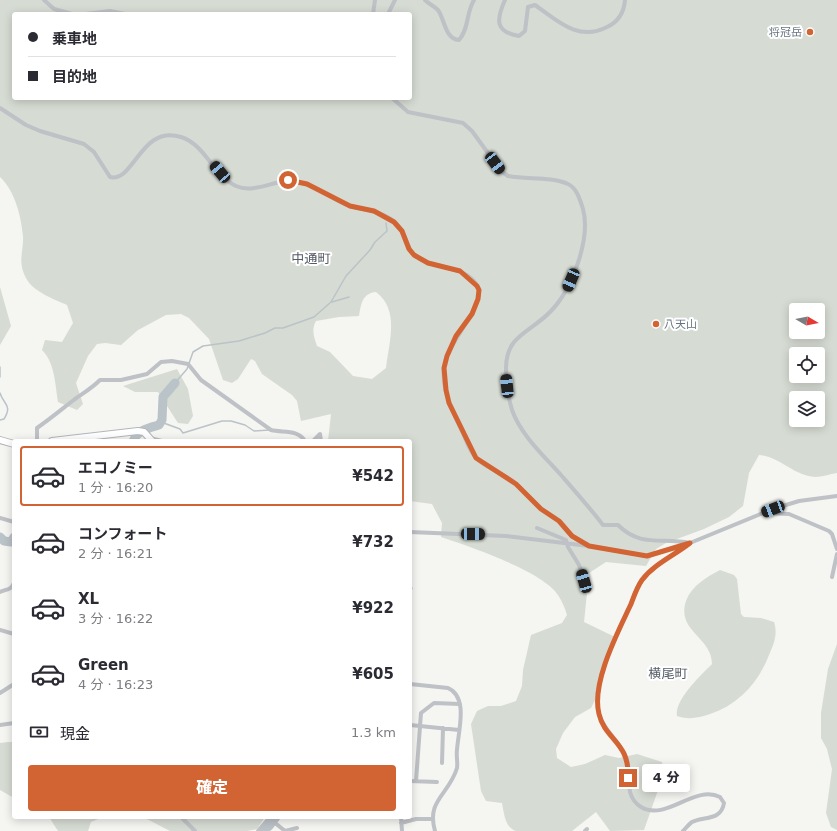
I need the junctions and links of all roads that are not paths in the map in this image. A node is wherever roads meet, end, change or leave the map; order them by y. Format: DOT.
graph roads {
  1 [pos="44,0"];
  2 [pos="375,0"];
  3 [pos="395,0"];
  4 [pos="425,0"];
  5 [pos="474,0"];
  6 [pos="505,0"];
  7 [pos="625,0"];
  8 [pos="65,12"];
  9 [pos="102,12"];
  10 [pos="115,12"];
  11 [pos="373,12"];
  12 [pos="389,12"];
  13 [pos="394,100"];
  14 [pos="0,108"];
  15 [pos="37,439"];
  16 [pos="76,439"];
  17 [pos="151,439"];
  18 [pos="304,439"];
  19 [pos="315,439"];
  20 [pos="321,439"];
  21 [pos="0,440"];
  22 [pos="12,443"];
  23 [pos="837,496"];
  24 [pos="761,513"];
  25 [pos="0,518"];
  26 [pos="12,521"];
  27 [pos="537,528"];
  28 [pos="412,532"];
  29 [pos="690,543"];
  30 [pos="568,544"];
  31 [pos="589,546"];
  32 [pos="837,549"];
  33 [pos="837,554"];
  34 [pos="832,577"];
  35 [pos="12,587"];
  36 [pos="588,591"];
  37 [pos="0,592"];
  38 [pos="0,630"];
  39 [pos="12,633"];
  40 [pos="412,684"];
  41 [pos="12,685"];
  42 [pos="0,693"];
  43 [pos="460,704"];
  44 [pos="12,723"];
  45 [pos="0,725"];
  46 [pos="412,725"];
  47 [pos="420,726"];
  48 [pos="443,728"];
  49 [pos="459,730"];
  50 [pos="442,763"];
  51 [pos="412,781"];
  52 [pos="416,781"];
  53 [pos="437,782"];
  54 [pos="183,819"];
  55 [pos="269,819"];
  56 [pos="271,819"];
  57 [pos="401,819"];
  58 [pos="432,819"];
  59 [pos="402,823"];
  60 [pos="280,826"];
  61 [pos="297,828"];
  62 [pos="195,831"];
  63 [pos="258,831"];
  64 [pos="277,831"];
  65 [pos="402,831"];
  66 [pos="435,831"];
  67 [pos="683,831"];
  1 -- 8 [label="street"];
  2 -- 11 [label="street"];
  3 -- 12 [label="street"];
  4 -- 5 [label="street"];
  6 -- 7 [label="street"];
  9 -- 10 [label="street"];
  13 -- 29 [label="street"];
  14 -- 31 [label="street"];
  15 -- 18 [label="street"];
  16 -- 17 [label="street"];
  19 -- 20 [label="street"];
  21 -- 22 [label="street"];
  23 -- 24 [label="street"];
  24 -- 29 [label="street"];
  24 -- 32 [label="street"];
  25 -- 26 [label="street"];
  27 -- 30 [label="street"];
  28 -- 30 [label="street"];
  29 -- 31 [label="street"];
  29 -- 67 [label="street"];
  30 -- 31 [label="street"];
  30 -- 36 [label="street"];
  33 -- 34 [label="street"];
  35 -- 37 [label="street"];
  38 -- 39 [label="street"];
  40 -- 43 [label="street"];
  41 -- 42 [label="street"];
  43 -- 47 [label="street"];
  43 -- 49 [label="street"];
  44 -- 45 [label="street"];
  46 -- 47 [label="street"];
  47 -- 48 [label="street"];
  47 -- 52 [label="street"];
  48 -- 49 [label="street"];
  48 -- 50 [label="street"];
  49 -- 58 [label="street"];
  51 -- 52 [label="street"];
  52 -- 53 [label="street"];
  54 -- 62 [label="street"];
  55 -- 63 [label="street"];
  56 -- 60 [label="street"];
  57 -- 59 [label="street"];
  58 -- 59 [label="street"];
  58 -- 66 [label="street"];
  59 -- 65 [label="street"];
  60 -- 61 [label="street"];
  60 -- 64 [label="street"];
}
